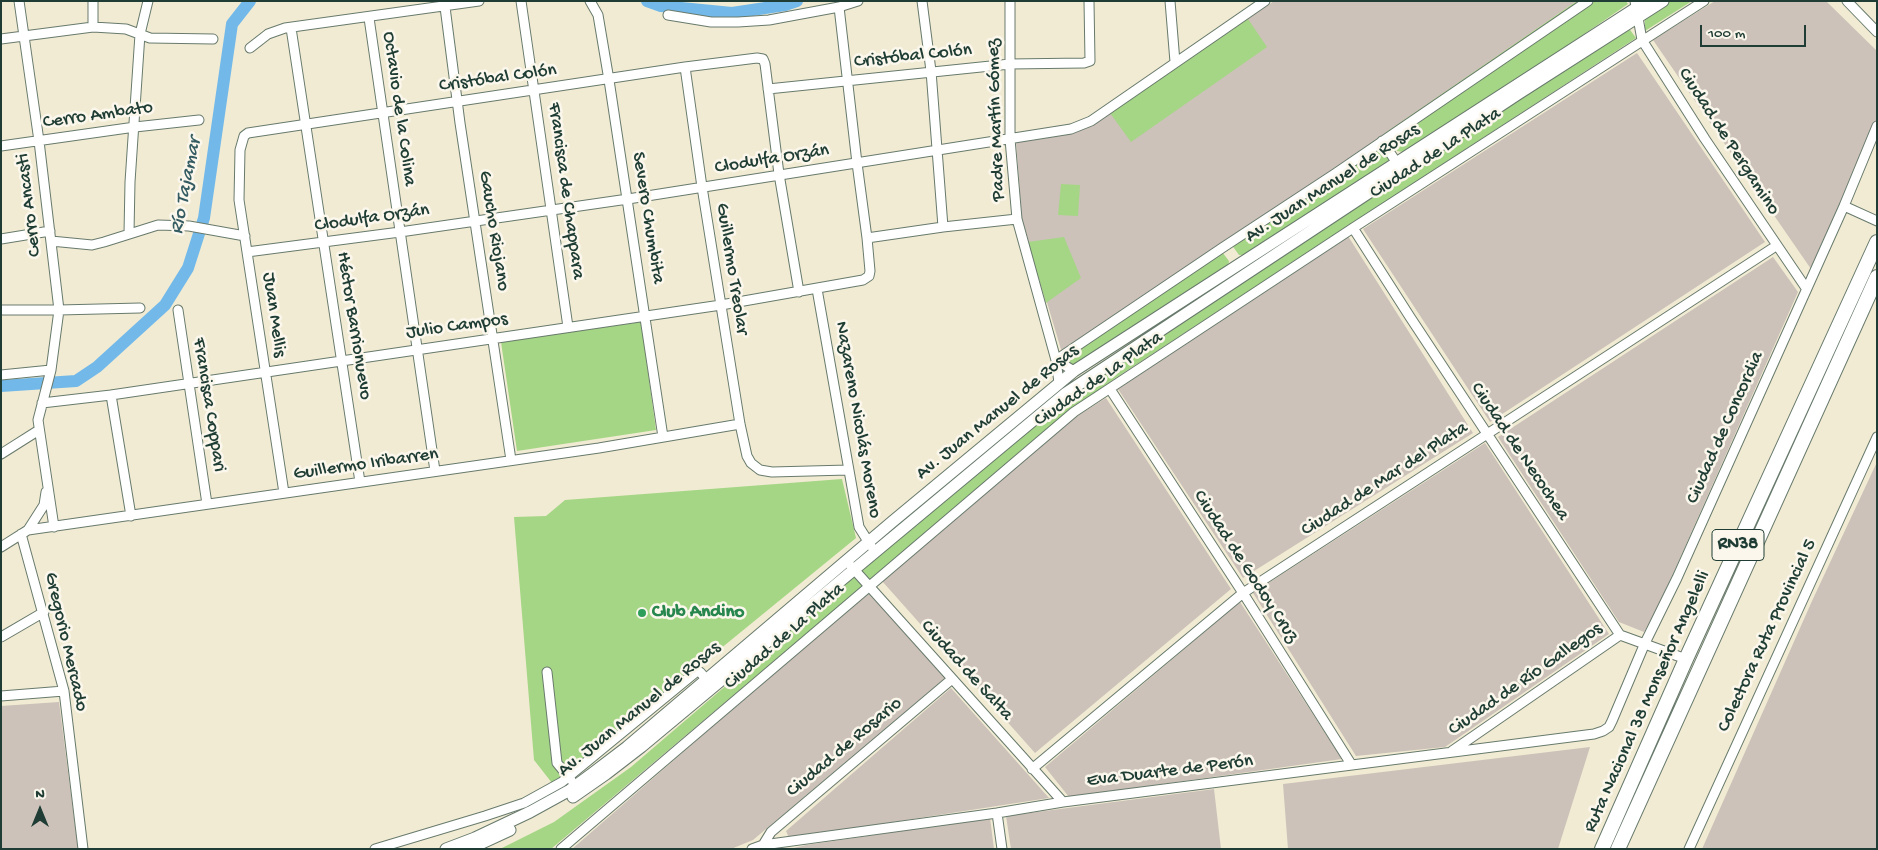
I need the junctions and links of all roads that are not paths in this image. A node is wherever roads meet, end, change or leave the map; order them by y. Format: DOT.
graph roads {
  1 [pos="19,1"];
  2 [pos="93,1"];
  3 [pos="148,1"];
  4 [pos="479,1"];
  5 [pos="521,1"];
  6 [pos="858,1"];
  7 [pos="922,1"];
  8 [pos="1010,1"];
  9 [pos="1089,1"];
  10 [pos="1170,1"];
  11 [pos="1265,1"];
  12 [pos="1588,1"];
  13 [pos="1663,1"];
  14 [pos="1704,1"];
  15 [pos="1847,1"];
  16 [pos="592,4"];
  17 [pos="445,7"];
  18 [pos="840,7"];
  19 [pos="1639,7"];
  20 [pos="668,15"];
  21 [pos="369,18"];
  22 [pos="93,27"];
  23 [pos="291,28"];
  24 [pos="1877,32"];
  25 [pos="140,34"];
  26 [pos="24,36"];
  27 [pos="213,38"];
  28 [pos="1,39"];
  29 [pos="1642,40"];
  30 [pos="250,48"];
  31 [pos="1175,62"];
  32 [pos="1010,64"];
  33 [pos="685,67"];
  34 [pos="931,72"];
  35 [pos="609,80"];
  36 [pos="848,81"];
  37 [pos="768,89"];
  38 [pos="534,91"];
  39 [pos="457,102"];
  40 [pos="382,113"];
  41 [pos="199,120"];
  42 [pos="306,124"];
  43 [pos="1877,126"];
  44 [pos="135,127"];
  45 [pos="1010,139"];
  46 [pos="39,141"];
  47 [pos="241,141"];
  48 [pos="1382,141"];
  49 [pos="1,146"];
  50 [pos="937,150"];
  51 [pos="856,163"];
  52 [pos="1398,163"];
  53 [pos="779,174"];
  54 [pos="702,187"];
  55 [pos="628,199"];
  56 [pos="1844,206"];
  57 [pos="552,210"];
  58 [pos="1017,219"];
  59 [pos="475,220"];
  60 [pos="1877,221"];
  61 [pos="943,227"];
  62 [pos="1353,228"];
  63 [pos="50,231"];
  64 [pos="400,232"];
  65 [pos="129,233"];
  66 [pos="245,236"];
  67 [pos="1,238"];
  68 [pos="867,238"];
  69 [pos="51,241"];
  70 [pos="1877,242"];
  71 [pos="324,243"];
  72 [pos="1776,246"];
  73 [pos="247,252"];
  74 [pos="1877,277"];
  75 [pos="1806,288"];
  76 [pos="817,289"];
  77 [pos="798,292"];
  78 [pos="721,305"];
  79 [pos="140,308"];
  80 [pos="1,310"];
  81 [pos="58,310"];
  82 [pos="178,310"];
  83 [pos="646,315"];
  84 [pos="568,327"];
  85 [pos="493,338"];
  86 [pos="416,349"];
  87 [pos="341,360"];
  88 [pos="1056,360"];
  89 [pos="51,370"];
  90 [pos="1074,371"];
  91 [pos="265,372"];
  92 [pos="1,375"];
  93 [pos="1059,383"];
  94 [pos="188,384"];
  95 [pos="1110,389"];
  96 [pos="111,395"];
  97 [pos="43,399"];
  98 [pos="740,424"];
  99 [pos="39,430"];
  100 [pos="1487,433"];
  101 [pos="663,437"];
  102 [pos="1877,437"];
  103 [pos="1,454"];
  104 [pos="1873,454"];
  105 [pos="511,460"];
  106 [pos="848,470"];
  107 [pos="434,471"];
  108 [pos="47,482"];
  109 [pos="360,482"];
  110 [pos="284,493"];
  111 [pos="207,504"];
  112 [pos="131,516"];
  113 [pos="54,528"];
  114 [pos="25,532"];
  115 [pos="868,542"];
  116 [pos="1,546"];
  117 [pos="877,551"];
  118 [pos="847,560"];
  119 [pos="855,570"];
  120 [pos="869,586"];
  121 [pos="1243,593"];
  122 [pos="44,612"];
  123 [pos="1620,635"];
  124 [pos="1,637"];
  125 [pos="1645,643"];
  126 [pos="1686,659"];
  127 [pos="547,672"];
  128 [pos="952,680"];
  129 [pos="64,691"];
  130 [pos="1,696"];
  131 [pos="1594,734"];
  132 [pos="1450,753"];
  133 [pos="1351,764"];
  134 [pos="1032,769"];
  135 [pos="572,781"];
  136 [pos="1062,802"];
  137 [pos="997,813"];
  138 [pos="763,845"];
  139 [pos="83,849"];
  140 [pos="375,849"];
  141 [pos="446,849"];
  142 [pos="468,849"];
  143 [pos="561,849"];
  144 [pos="752,849"];
  145 [pos="1002,849"];
  146 [pos="1602,849"];
  147 [pos="1618,849"];
  148 [pos="1689,849"];
  1 -- 26 [label="street, Cerro Ancasti"];
  2 -- 22 [label="street"];
  3 -- 25 [label="street"];
  4 -- 17 [label="street"];
  5 -- 38 [label="street, Francisca de Chappara"];
  6 -- 18 [label="street"];
  7 -- 34 [label="street"];
  8 -- 32 [label="street, Padre Martín Gómez"];
  9 -- 32 [label="street, Cristóbal Colón"];
  10 -- 31 [label="street"];
  11 -- 31 [label="street, Clodulfa Orzán"];
  12 -- 48 [label="street"];
  13 -- 19 [label="main road, Av. Juan Manuel de Rosas"];
  14 -- 29 [label="street, Ciudad de La Plata"];
  15 -- 24 [label="street"];
  16 -- 35 [label="street, Severo Chumbita"];
  17 -- 21 [label="street"];
  17 -- 39 [label="street, Gaucho Riojano"];
  18 -- 20 [label="street"];
  18 -- 36 [label="street"];
  19 -- 29 [label="street, Ciudad de Pergamino"];
  19 -- 52 [label="main road, Av. Juan Manuel de Rosas"];
  19 -- 117 [label="main road, Av. Juan Manuel de Rosas"];
  21 -- 23 [label="street"];
  21 -- 40 [label="street, Octavio de la Colina"];
  22 -- 25 [label="street"];
  22 -- 26 [label="street"];
  23 -- 30 [label="street"];
  23 -- 42 [label="street, Héctor Barrionuevo"];
  25 -- 27 [label="street"];
  25 -- 44 [label="street"];
  26 -- 28 [label="street"];
  26 -- 46 [label="street, Cerro Ancasti"];
  29 -- 62 [label="street, Ciudad de La Plata"];
  29 -- 72 [label="street, Ciudad de Pergamino"];
  31 -- 45 [label="street, Clodulfa Orzán"];
  32 -- 34 [label="street, Cristóbal Colón"];
  32 -- 45 [label="street, Padre Martín Gómez"];
  33 -- 35 [label="street, Cristóbal Colón"];
  33 -- 37 [label="street, Cristóbal Colón"];
  33 -- 54 [label="street, Guillermo Treolar"];
  34 -- 36 [label="street, Cristóbal Colón"];
  34 -- 50 [label="street"];
  35 -- 38 [label="street, Cristóbal Colón"];
  35 -- 55 [label="street, Severo Chumbita"];
  36 -- 37 [label="street, Cristóbal Colón"];
  36 -- 51 [label="street"];
  37 -- 53 [label="street"];
  38 -- 39 [label="street, Cristóbal Colón"];
  38 -- 57 [label="street, Francisca de Chappara"];
  39 -- 40 [label="street, Cristóbal Colón"];
  39 -- 59 [label="street, Gaucho Riojano"];
  40 -- 42 [label="street, Cristóbal Colón"];
  40 -- 64 [label="street, Octavio de la Colina"];
  41 -- 44 [label="street, Cerro Ambato"];
  42 -- 47 [label="street, Cristóbal Colón"];
  42 -- 71 [label="street, Héctor Barrionuevo"];
  43 -- 56 [label="street, Ciudad de Concordia"];
  44 -- 46 [label="street, Cerro Ambato"];
  44 -- 65 [label="street"];
  45 -- 50 [label="street, Clodulfa Orzán"];
  45 -- 58 [label="street, Padre Martín Gómez"];
  46 -- 49 [label="street, Cerro Ambato"];
  46 -- 63 [label="street, Cerro Ancasti"];
  47 -- 66 [label="street, Juan Mellis"];
  48 -- 52 [label="street"];
  48 -- 88 [label="street"];
  50 -- 51 [label="street, Clodulfa Orzán"];
  50 -- 61 [label="street"];
  51 -- 53 [label="street, Clodulfa Orzán"];
  51 -- 68 [label="street"];
  52 -- 90 [label="main road, Av. Juan Manuel de Rosas"];
  53 -- 54 [label="street, Clodulfa Orzán"];
  53 -- 77 [label="street"];
  54 -- 55 [label="street, Clodulfa Orzán"];
  54 -- 78 [label="street, Guillermo Treolar"];
  55 -- 57 [label="street, Clodulfa Orzán"];
  55 -- 83 [label="street, Severo Chumbita"];
  56 -- 60 [label="street"];
  56 -- 75 [label="street, Ciudad de Concordia"];
  57 -- 59 [label="street, Clodulfa Orzán"];
  57 -- 84 [label="street, Francisca de Chappara"];
  58 -- 61 [label="street"];
  58 -- 88 [label="street, Padre Martín Gómez"];
  59 -- 64 [label="street, Clodulfa Orzán"];
  59 -- 85 [label="street, Gaucho Riojano"];
  61 -- 68 [label="street"];
  62 -- 95 [label="street, Ciudad de La Plata"];
  62 -- 100 [label="street, Ciudad de Necochea"];
  63 -- 67 [label="street"];
  63 -- 69 [label="street, Cerro Ancasti"];
  64 -- 71 [label="street, Clodulfa Orzán"];
  64 -- 86 [label="street, Octavio de la Colina"];
  65 -- 66 [label="street"];
  65 -- 69 [label="street"];
  66 -- 73 [label="street, Juan Mellis"];
  68 -- 76 [label="street, Julio Campos"];
  69 -- 81 [label="street, Cerro Ancasti"];
  70 -- 126 [label="highway, Ruta Nacional 38 Monseñor Angelelli / RN38"];
  71 -- 73 [label="street, Clodulfa Orzán"];
  71 -- 87 [label="street, Héctor Barrionuevo"];
  72 -- 75 [label="street, Ciudad de Pergamino"];
  72 -- 100 [label="street, Ciudad de Mar del Plata"];
  73 -- 91 [label="street, Juan Mellis"];
  74 -- 147 [label="highway, Ruta Nacional 38 Monseñor Angelelli / RN38"];
  75 -- 125 [label="street, Ciudad de Concordia"];
  76 -- 77 [label="street, Julio Campos"];
  76 -- 106 [label="street, Nazareno Nicolás Moreno"];
  77 -- 78 [label="street, Julio Campos"];
  78 -- 83 [label="street, Julio Campos"];
  78 -- 98 [label="street, Guillermo Treolar"];
  79 -- 81 [label="street"];
  80 -- 81 [label="street"];
  81 -- 89 [label="street, Cerro Ancasti"];
  82 -- 94 [label="street, Francisca Coppari"];
  83 -- 84 [label="street, Julio Campos"];
  83 -- 101 [label="street, Severo Chumbita"];
  84 -- 85 [label="street, Julio Campos"];
  85 -- 86 [label="street, Julio Campos"];
  85 -- 105 [label="street, Gaucho Riojano"];
  86 -- 87 [label="street, Julio Campos"];
  86 -- 107 [label="street, Octavio de la Colina"];
  87 -- 91 [label="street, Julio Campos"];
  87 -- 109 [label="street, Héctor Barrionuevo"];
  88 -- 90 [label="street"];
  88 -- 93 [label="street, Padre Martín Gómez"];
  89 -- 92 [label="street"];
  89 -- 97 [label="street"];
  90 -- 93 [label="main road, Av. Juan Manuel de Rosas"];
  91 -- 94 [label="street, Julio Campos"];
  91 -- 110 [label="street, Juan Mellis"];
  93 -- 115 [label="main road, Av. Juan Manuel de Rosas"];
  94 -- 96 [label="street, Julio Campos"];
  94 -- 111 [label="street, Francisca Coppari"];
  95 -- 120 [label="street, Ciudad de La Plata"];
  95 -- 121 [label="street, Ciudad de Godoy Cruz"];
  96 -- 97 [label="street, Julio Campos"];
  96 -- 112 [label="street"];
  97 -- 99 [label="street"];
  98 -- 101 [label="street, Guillermo Iribarren"];
  98 -- 106 [label="street, Guillermo Treolar"];
  99 -- 103 [label="street"];
  99 -- 108 [label="street"];
  100 -- 121 [label="street, Ciudad de Mar del Plata"];
  100 -- 123 [label="street, Ciudad de Necochea"];
  101 -- 105 [label="street, Guillermo Iribarren"];
  102 -- 104 [label="street, Colectora Ruta Provincial 5"];
  104 -- 148 [label="street, Colectora Ruta Provincial 5"];
  105 -- 107 [label="street, Guillermo Iribarren"];
  106 -- 115 [label="street, Nazareno Nicolás Moreno"];
  107 -- 109 [label="street, Guillermo Iribarren"];
  108 -- 113 [label="street"];
  108 -- 114 [label="street"];
  109 -- 110 [label="street, Guillermo Iribarren"];
  110 -- 111 [label="street, Guillermo Iribarren"];
  111 -- 112 [label="street, Guillermo Iribarren"];
  112 -- 113 [label="street, Guillermo Iribarren"];
  113 -- 114 [label="street, Guillermo Iribarren"];
  114 -- 116 [label="street, Guillermo Iribarren"];
  114 -- 122 [label="street, Gregorio Mercado"];
  115 -- 117 [label="street, Nazareno Nicolás Moreno"];
  115 -- 118 [label="main road, Av. Juan Manuel de Rosas"];
  117 -- 119 [label="main road, Av. Juan Manuel de Rosas"];
  118 -- 119 [label="street, Ciudad de Salta"];
  118 -- 135 [label="main road, Av. Juan Manuel de Rosas"];
  119 -- 120 [label="street, Ciudad de Salta"];
  119 -- 142 [label="main road, Av. Juan Manuel de Rosas"];
  120 -- 128 [label="street, Ciudad de Salta"];
  120 -- 143 [label="street, Ciudad de La Plata"];
  121 -- 133 [label="street, Ciudad de Godoy Cruz"];
  121 -- 134 [label="street, Ciudad de Mar del Plata"];
  122 -- 124 [label="street"];
  122 -- 129 [label="street, Gregorio Mercado"];
  123 -- 125 [label="street"];
  123 -- 132 [label="street, Ciudad de Río Gallegos"];
  125 -- 126 [label="street"];
  125 -- 131 [label="street, Ciudad de Concordia"];
  126 -- 146 [label="highway, Ruta Nacional 38 Monseñor Angelelli / RN38"];
  127 -- 135 [label="street"];
  128 -- 134 [label="street, Ciudad de Salta"];
  128 -- 138 [label="street, Ciudad de Rosario"];
  129 -- 130 [label="street"];
  129 -- 139 [label="street, Gregorio Mercado"];
  131 -- 132 [label="street, Eva Duarte de Perón"];
  132 -- 133 [label="street, Eva Duarte de Perón"];
  133 -- 136 [label="street, Eva Duarte de Perón"];
  134 -- 136 [label="street, Ciudad de Salta"];
  135 -- 140 [label="street"];
  135 -- 141 [label="main road, Av. Juan Manuel de Rosas"];
  136 -- 137 [label="street, Eva Duarte de Perón"];
  137 -- 138 [label="street, Eva Duarte de Perón"];
  137 -- 145 [label="street"];
  138 -- 144 [label="street, Eva Duarte de Perón"];
}
